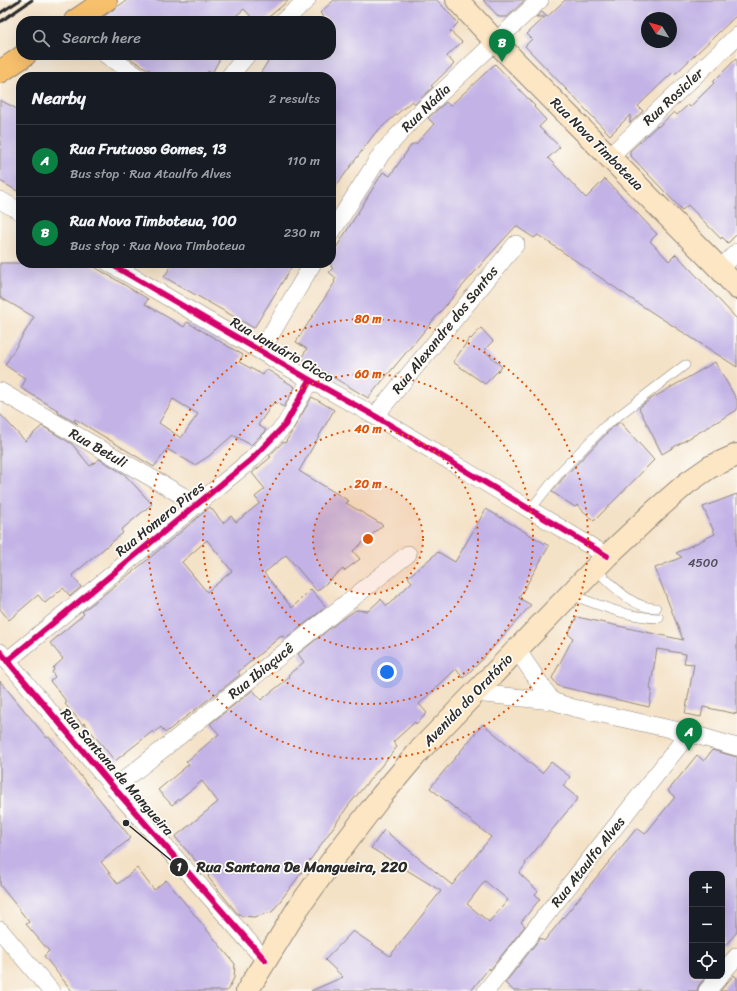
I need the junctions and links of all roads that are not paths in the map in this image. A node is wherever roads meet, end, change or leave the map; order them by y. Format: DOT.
graph roads {
  1 [pos="106,0"];
  2 [pos="307,0"];
  3 [pos="457,0"];
  4 [pos="540,0"];
  5 [pos="82,16"];
  6 [pos="289,16"];
  7 [pos="737,36"];
  8 [pos="496,42"];
  9 [pos="18,60"];
  10 [pos="114,60"];
  11 [pos="243,60"];
  12 [pos="0,72"];
  13 [pos="132,72"];
  14 [pos="233,72"];
  15 [pos="609,157"];
  16 [pos="0,200"];
  17 [pos="16,209"];
  18 [pos="336,225"];
  19 [pos="516,244"];
  20 [pos="737,252"];
  21 [pos="121,268"];
  22 [pos="310,268"];
  23 [pos="720,269"];
  24 [pos="737,288"];
  25 [pos="262,351"];
  26 [pos="684,365"];
  27 [pos="310,380"];
  28 [pos="0,391"];
  29 [pos="375,416"];
  30 [pos="737,454"];
  31 [pos="197,504"];
  32 [pos="530,510"];
  33 [pos="408,554"];
  34 [pos="601,562"];
  35 [pos="570,594"];
  36 [pos="656,608"];
  37 [pos="659,618"];
  38 [pos="517,650"];
  39 [pos="3,656"];
  40 [pos="475,693"];
  41 [pos="552,702"];
  42 [pos="689,734"];
  43 [pos="737,747"];
  44 [pos="114,788"];
  45 [pos="0,930"];
  46 [pos="737,956"];
  47 [pos="265,960"];
  48 [pos="725,970"];
  49 [pos="717,979"];
  50 [pos="51,991"];
  51 [pos="247,991"];
  52 [pos="486,991"];
  53 [pos="707,991"];
  1 -- 5 [label="main road"];
  2 -- 6 [label="street"];
  3 -- 8 [label="main road, Rua Nova Timboteua"];
  4 -- 8 [label="street, Rua Nádia"];
  7 -- 15 [label="street, Rua Rosicler"];
  8 -- 15 [label="main road, Rua Nova Timboteua"];
  8 -- 18 [label="street, Rua Nádia"];
  9 -- 12 [label="main road"];
  10 -- 13 [label="street"];
  11 -- 14 [label="street"];
  15 -- 23 [label="main road, Rua Nova Timboteua"];
  16 -- 17 [label="street"];
  19 -- 29 [label="street, Rua Alexandre dos Santos"];
  20 -- 23 [label="street"];
  21 -- 25 [label="street, Rua Januário Cicco"];
  22 -- 25 [label="street"];
  23 -- 24 [label="main road, Rua Nova Timboteua"];
  25 -- 27 [label="street, Rua Januário Cicco"];
  26 -- 32 [label="lane"];
  27 -- 29 [label="street, Rua Januário Cicco"];
  27 -- 31 [label="street, Rua Homero Pires"];
  28 -- 31 [label="street, Rua Betuli"];
  29 -- 32 [label="street, Rua Januário Cicco"];
  30 -- 34 [label="main road, Avenida do Oratório"];
  31 -- 39 [label="street, Rua Homero Pires"];
  32 -- 34 [label="street, Rua Januário Cicco"];
  33 -- 44 [label="street, Rua Ibiaçucê"];
  34 -- 35 [label="main road, Avenida do Oratório"];
  34 -- 36 [label="lane"];
  35 -- 37 [label="lane"];
  35 -- 38 [label="main road, Avenida do Oratório"];
  38 -- 40 [label="main road, Avenida do Oratório"];
  38 -- 41 [label="street"];
  39 -- 44 [label="street, Rua Santana de Mangueira"];
  40 -- 41 [label="street"];
  40 -- 47 [label="main road, Avenida do Oratório"];
  41 -- 42 [label="street"];
  42 -- 43 [label="street"];
  42 -- 52 [label="street, Rua Ataulfo Alves"];
  44 -- 47 [label="street, Rua Santana de Mangueira"];
  45 -- 50 [label="street"];
  46 -- 48 [label="street"];
  47 -- 51 [label="main road, Avenida do Oratório"];
  49 -- 53 [label="street"];
}
